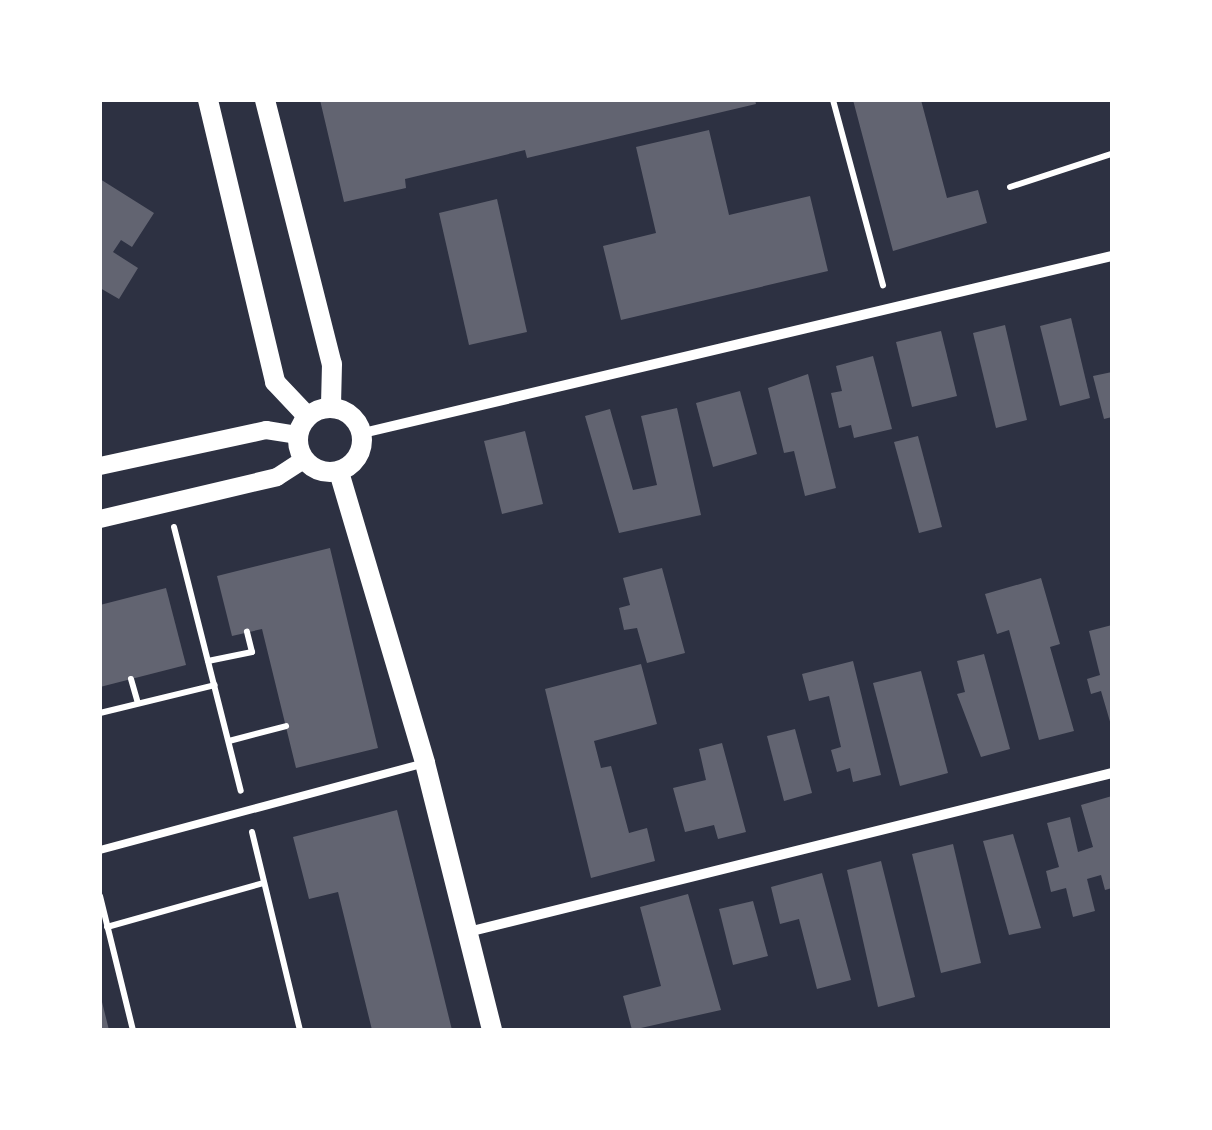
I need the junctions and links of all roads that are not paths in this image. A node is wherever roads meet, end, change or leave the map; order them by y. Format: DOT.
graph roads {
  1 [pos="208,100"];
  2 [pos="265,100"];
  3 [pos="1112,256"];
  4 [pos="331,406"];
  5 [pos="302,425"];
  6 [pos="363,433"];
  7 [pos="303,460"];
  8 [pos="100,466"];
  9 [pos="339,472"];
  10 [pos="100,519"];
  11 [pos="425,763"];
  12 [pos="1112,773"];
  13 [pos="100,850"];
  14 [pos="468,932"];
  15 [pos="492,1030"];
  1 -- 5 [label="main road"];
  2 -- 4 [label="main road"];
  3 -- 6 [label="street"];
  4 -- 5 [label="main road"];
  4 -- 6 [label="main road"];
  5 -- 7 [label="main road"];
  5 -- 8 [label="street"];
  6 -- 9 [label="main road"];
  7 -- 9 [label="main road"];
  7 -- 10 [label="street"];
  9 -- 11 [label="main road"];
  11 -- 13 [label="lane"];
  11 -- 14 [label="main road"];
  12 -- 14 [label="street"];
  14 -- 15 [label="main road"];
}
